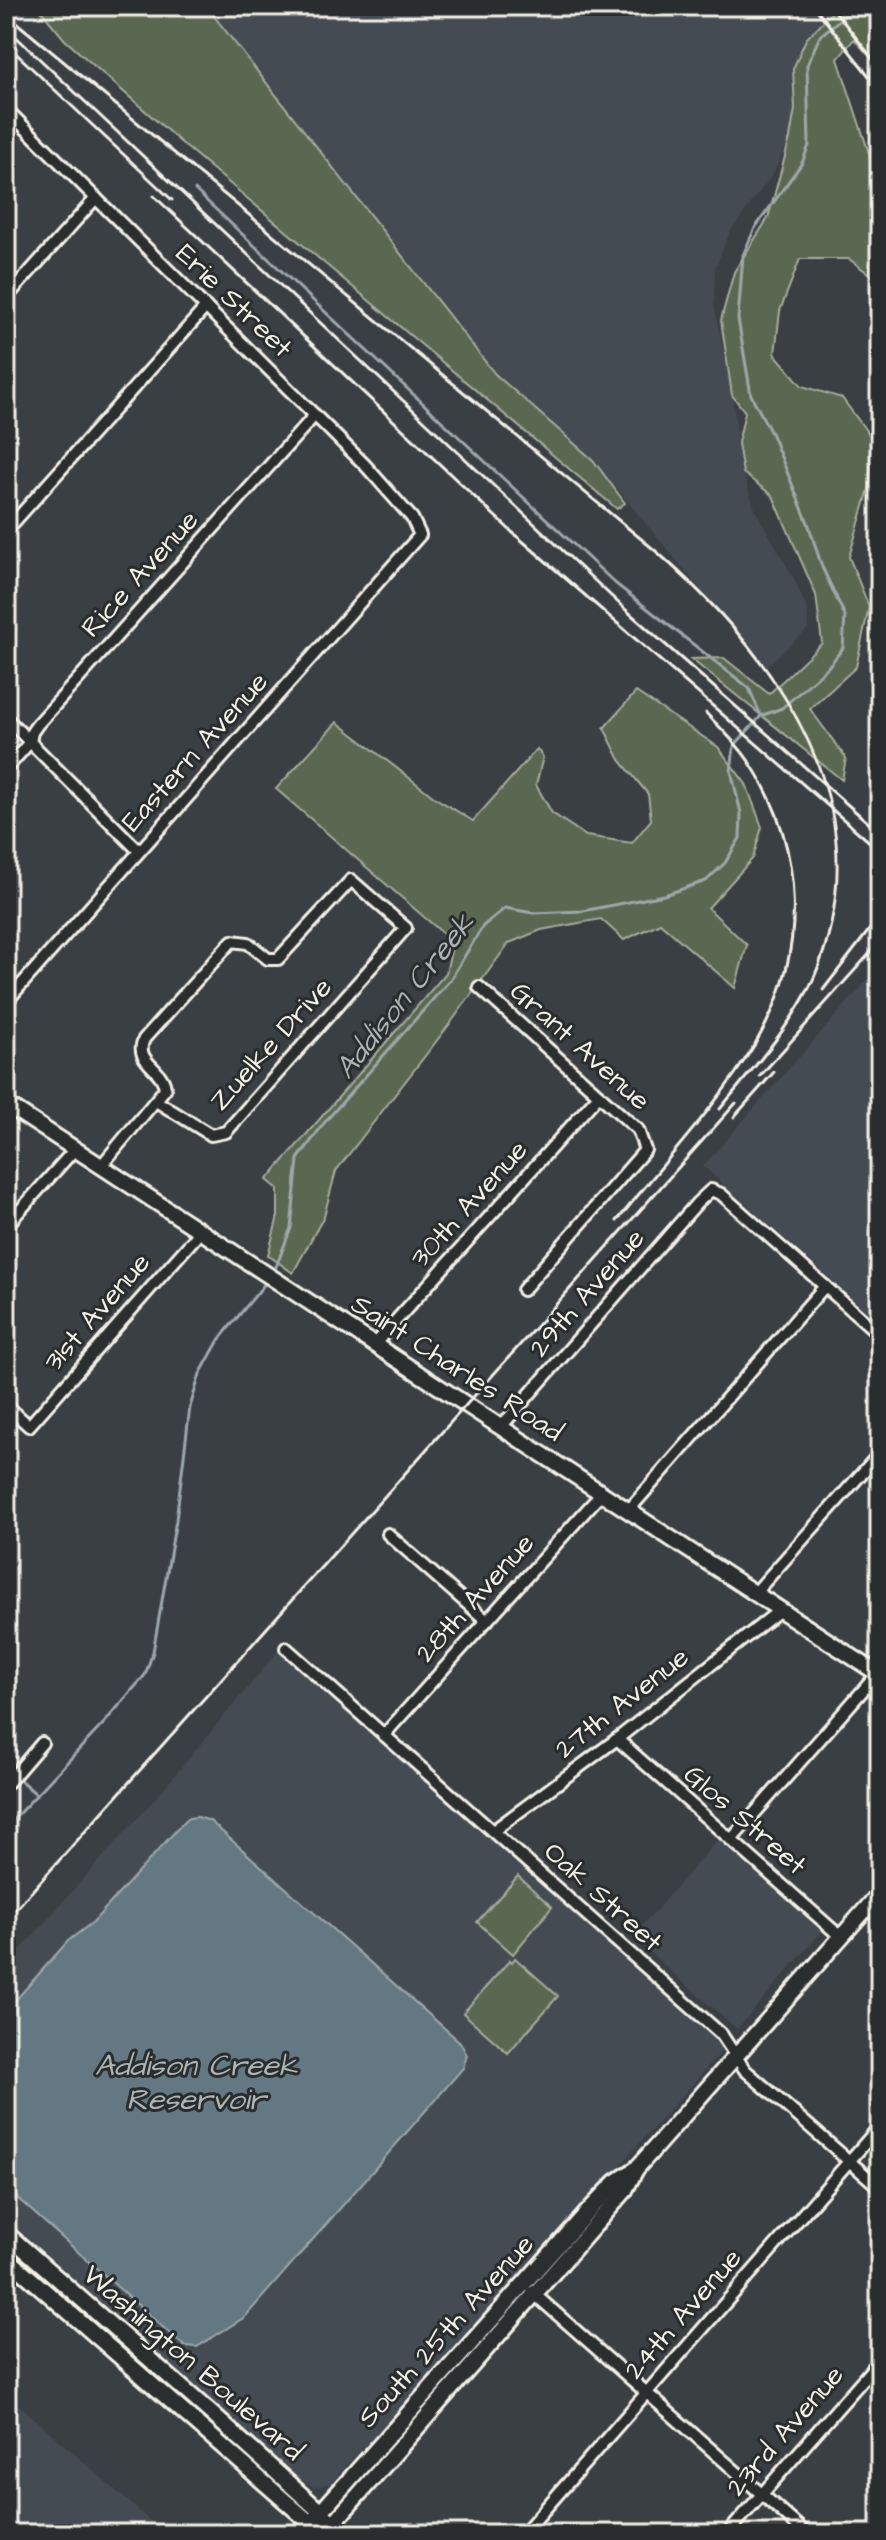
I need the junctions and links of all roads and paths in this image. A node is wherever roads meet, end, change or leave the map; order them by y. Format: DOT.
graph roads {
  1 [pos="6,109"];
  2 [pos="96,198"];
  3 [pos="6,298"];
  4 [pos="206,307"];
  5 [pos="315,415"];
  6 [pos="6,531"];
  7 [pos="420,535"];
  8 [pos="6,718"];
  9 [pos="30,742"];
  10 [pos="6,769"];
  11 [pos="139,851"];
  12 [pos="479,987"];
  13 [pos="6,1002"];
  14 [pos="599,1095"];
  15 [pos="156,1101"];
  16 [pos="6,1104"];
  17 [pos="75,1149"];
  18 [pos="101,1166"];
  19 [pos="6,1226"];
  20 [pos="201,1231"];
  21 [pos="825,1286"];
  22 [pos="523,1290"];
  23 [pos="880,1335"];
  24 [pos="374,1345"];
  25 [pos="6,1405"];
  26 [pos="500,1428"];
  27 [pos="880,1453"];
  28 [pos="601,1494"];
  29 [pos="628,1511"];
  30 [pos="388,1534"];
  31 [pos="754,1594"];
  32 [pos="780,1610"];
  33 [pos="487,1621"];
  34 [pos="286,1648"];
  35 [pos="879,1673"];
  36 [pos="384,1735"];
  37 [pos="617,1739"];
  38 [pos="42,1743"];
  39 [pos="6,1785"];
  40 [pos="493,1831"];
  41 [pos="731,1840"];
  42 [pos="880,1893"];
  43 [pos="841,1937"];
  44 [pos="736,2056"];
  45 [pos="880,2126"];
  46 [pos="849,2161"];
  47 [pos="636,2169"];
  48 [pos="880,2188"];
  49 [pos="7,2236"];
  50 [pos="6,2257"];
  51 [pos="522,2284"];
  52 [pos="535,2295"];
  53 [pos="461,2354"];
  54 [pos="880,2360"];
  55 [pos="474,2365"];
  56 [pos="646,2393"];
  57 [pos="761,2495"];
  58 [pos="321,2511"];
  59 [pos="306,2529"];
  60 [pos="327,2530"];
  61 [pos="345,2534"];
  62 [pos="523,2534"];
  63 [pos="727,2534"];
  64 [pos="807,2534"];
  1 -- 2 [label="street, Erie Street"];
  2 -- 3 [label="street"];
  2 -- 4 [label="street, Erie Street"];
  4 -- 5 [label="street, Erie Street"];
  4 -- 6 [label="street"];
  5 -- 7 [label="street, Erie Street"];
  5 -- 9 [label="street, Rice Avenue"];
  7 -- 11 [label="street, Eastern Avenue"];
  8 -- 9 [label="street"];
  9 -- 10 [label="street, Rice Avenue"];
  9 -- 11 [label="street"];
  11 -- 13 [label="street, Eastern Avenue"];
  12 -- 14 [label="street, Grant Avenue"];
  14 -- 22 [label="street, Grant Avenue"];
  14 -- 24 [label="street, 30th Avenue"];
  15 -- 15 [label="street, Zuelke Drive"];
  15 -- 18 [label="street"];
  16 -- 17 [label="main road, Saint Charles Road"];
  17 -- 18 [label="main road, Saint Charles Road"];
  17 -- 19 [label="street"];
  18 -- 20 [label="main road, Saint Charles Road"];
  20 -- 24 [label="main road, Saint Charles Road"];
  20 -- 25 [label="street, 31st Avenue"];
  21 -- 23 [label="street"];
  21 -- 26 [label="street, 29th Avenue"];
  21 -- 29 [label="street"];
  24 -- 26 [label="main road, Saint Charles Road"];
  26 -- 28 [label="main road, Saint Charles Road"];
  27 -- 31 [label="street"];
  28 -- 29 [label="main road, Saint Charles Road"];
  28 -- 33 [label="street, 28th Avenue"];
  29 -- 31 [label="main road, Saint Charles Road"];
  30 -- 33 [label="street"];
  31 -- 32 [label="main road, Saint Charles Road"];
  32 -- 35 [label="main road, Saint Charles Road"];
  32 -- 37 [label="street, 27th Avenue"];
  33 -- 36 [label="street, 28th Avenue"];
  34 -- 36 [label="street, Oak Street"];
  35 -- 41 [label="street"];
  36 -- 40 [label="street, Oak Street"];
  37 -- 40 [label="street, 27th Avenue"];
  37 -- 41 [label="street, Glos Street"];
  38 -- 39 [label="street"];
  40 -- 44 [label="street, Oak Street"];
  41 -- 43 [label="street, Glos Street"];
  42 -- 43 [label="main road, South 25th Avenue"];
  43 -- 44 [label="main road, South 25th Avenue"];
  44 -- 46 [label="street, Oak Street"];
  44 -- 47 [label="main road, South 25th Avenue"];
  45 -- 46 [label="street, 24th Avenue"];
  46 -- 48 [label="street, Oak Street"];
  46 -- 56 [label="street, 24th Avenue"];
  47 -- 51 [label="main road, South 25th Avenue"];
  47 -- 52 [label="main road, South 25th Avenue"];
  49 -- 58 [label="main road, Washington Boulevard"];
  50 -- 59 [label="main road, Washington Boulevard"];
  51 -- 52 [label="street"];
  51 -- 53 [label="main road, South 25th Avenue"];
  52 -- 55 [label="main road, South 25th Avenue"];
  52 -- 56 [label="street"];
  53 -- 55 [label="main road"];
  53 -- 58 [label="main road, South 25th Avenue"];
  54 -- 57 [label="street, 23rd Avenue"];
  55 -- 60 [label="main road, South 25th Avenue"];
  56 -- 57 [label="street"];
  56 -- 62 [label="street, 24th Avenue"];
  57 -- 63 [label="street, 23rd Avenue"];
  57 -- 64 [label="street"];
  58 -- 59 [label="main road, South 25th Avenue"];
  58 -- 60 [label="main road, Washington Boulevard"];
  59 -- 60 [label="main road, Washington Boulevard"];
  60 -- 61 [label="main road, Washington Boulevard"];
}
